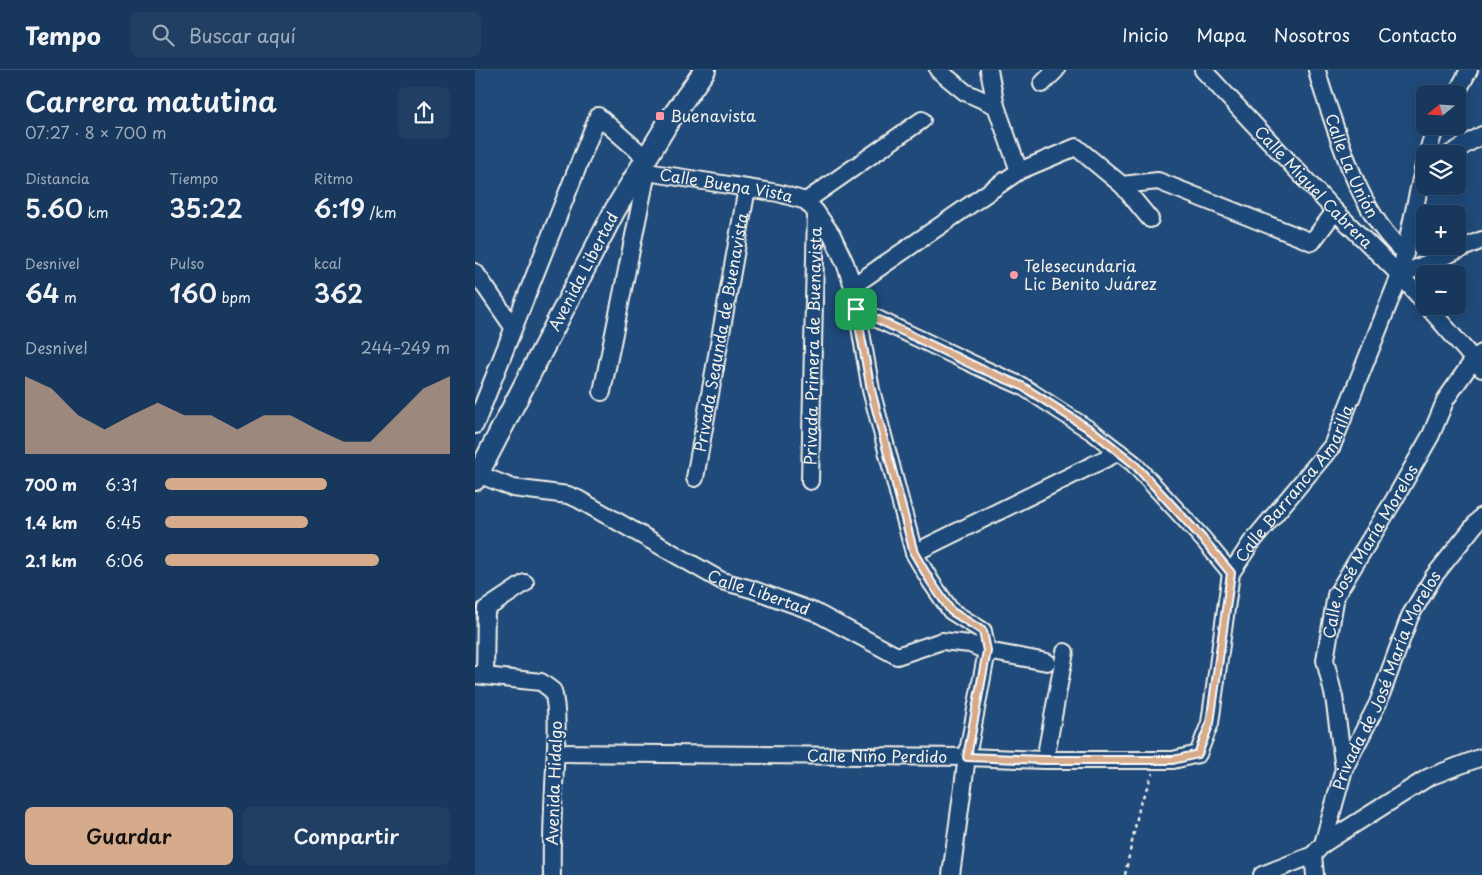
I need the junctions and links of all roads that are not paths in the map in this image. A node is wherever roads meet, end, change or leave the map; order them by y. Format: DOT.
graph roads {
  1 [pos="705,70"];
  2 [pos="938,70"];
  3 [pos="989,70"];
  4 [pos="1056,70"];
  5 [pos="1203,70"];
  6 [pos="1317,70"];
  7 [pos="1469,70"];
  8 [pos="1042,84"];
  9 [pos="1461,85"];
  10 [pos="996,106"];
  11 [pos="922,120"];
  12 [pos="1482,135"];
  13 [pos="1465,145"];
  14 [pos="644,166"];
  15 [pos="1019,171"];
  16 [pos="1122,185"];
  17 [pos="747,188"];
  18 [pos="1418,195"];
  19 [pos="811,207"];
  20 [pos="1335,211"];
  21 [pos="1150,219"];
  22 [pos="1482,240"];
  23 [pos="1466,248"];
  24 [pos="1405,253"];
  25 [pos="1451,255"];
  26 [pos="1452,255"];
  27 [pos="1444,265"];
  28 [pos="475,272"];
  29 [pos="1400,276"];
  30 [pos="853,286"];
  31 [pos="1416,291"];
  32 [pos="856,309"];
  33 [pos="1438,315"];
  34 [pos="513,327"];
  35 [pos="1479,360"];
  36 [pos="602,392"];
  37 [pos="475,424"];
  38 [pos="1119,452"];
  39 [pos="477,477"];
  40 [pos="695,478"];
  41 [pos="810,481"];
  42 [pos="1482,516"];
  43 [pos="914,553"];
  44 [pos="1231,573"];
  45 [pos="525,583"];
  46 [pos="987,651"];
  47 [pos="1065,652"];
  48 [pos="1047,662"];
  49 [pos="480,675"];
  50 [pos="555,753"];
  51 [pos="1198,754"];
  52 [pos="967,757"];
  53 [pos="1482,757"];
  54 [pos="1045,760"];
  55 [pos="1344,769"];
  56 [pos="1318,850"];
  57 [pos="552,875"];
  58 [pos="951,875"];
  59 [pos="1261,875"];
  60 [pos="1315,875"];
  1 -- 14 [label="main road, Avenida Libertad"];
  2 -- 10 [label="street"];
  3 -- 10 [label="street"];
  4 -- 8 [label="street"];
  5 -- 20 [label="street, Calle Miguel Cabrera"];
  6 -- 24 [label="street, Calle La Unión"];
  7 -- 9 [label="street"];
  10 -- 15 [label="street"];
  11 -- 19 [label="street"];
  12 -- 13 [label="street"];
  14 -- 17 [label="street, Calle Buena Vista"];
  14 -- 34 [label="street"];
  14 -- 36 [label="street"];
  14 -- 39 [label="main road, Avenida Libertad"];
  15 -- 16 [label="street"];
  15 -- 30 [label="street"];
  16 -- 20 [label="street"];
  16 -- 21 [label="street"];
  17 -- 19 [label="street, Calle Buena Vista"];
  17 -- 40 [label="street, Privada Segunda de Buenavista"];
  18 -- 24 [label="street, Calle Barranca Amarilla"];
  19 -- 30 [label="street"];
  19 -- 41 [label="street, Privada Primera de Buenavista"];
  20 -- 29 [label="street, Calle Miguel Cabrera"];
  22 -- 23 [label="street"];
  24 -- 29 [label="street, Calle Barranca Amarilla"];
  25 -- 29 [label="street"];
  26 -- 27 [label="street"];
  28 -- 34 [label="street"];
  29 -- 31 [label="street, Calle Miguel Cabrera"];
  29 -- 44 [label="street, Calle Barranca Amarilla"];
  30 -- 32 [label="street"];
  32 -- 38 [label="street"];
  32 -- 43 [label="street"];
  33 -- 35 [label="street, Calle Miguel Cabrera"];
  34 -- 37 [label="street"];
  35 -- 55 [label="street, Calle José María Morelos"];
  38 -- 43 [label="street"];
  38 -- 44 [label="street"];
  39 -- 46 [label="street, Calle Libertad"];
  42 -- 55 [label="street, Privada de José María Morelos"];
  43 -- 46 [label="street"];
  44 -- 51 [label="street, Calle Barranca Amarilla"];
  45 -- 49 [label="street"];
  46 -- 48 [label="street, Calle Libertad"];
  46 -- 52 [label="street"];
  47 -- 54 [label="street"];
  49 -- 50 [label="street, Avenida Hidalgo"];
  50 -- 52 [label="street, Calle Niño Perdido"];
  50 -- 57 [label="street, Avenida Hidalgo"];
  51 -- 54 [label="street, Calle Niño Perdido"];
  52 -- 54 [label="street, Calle Niño Perdido"];
  52 -- 58 [label="street"];
  53 -- 56 [label="street"];
  55 -- 56 [label="street, Privada de José María Morelos"];
  56 -- 59 [label="street"];
  56 -- 60 [label="street"];
}
